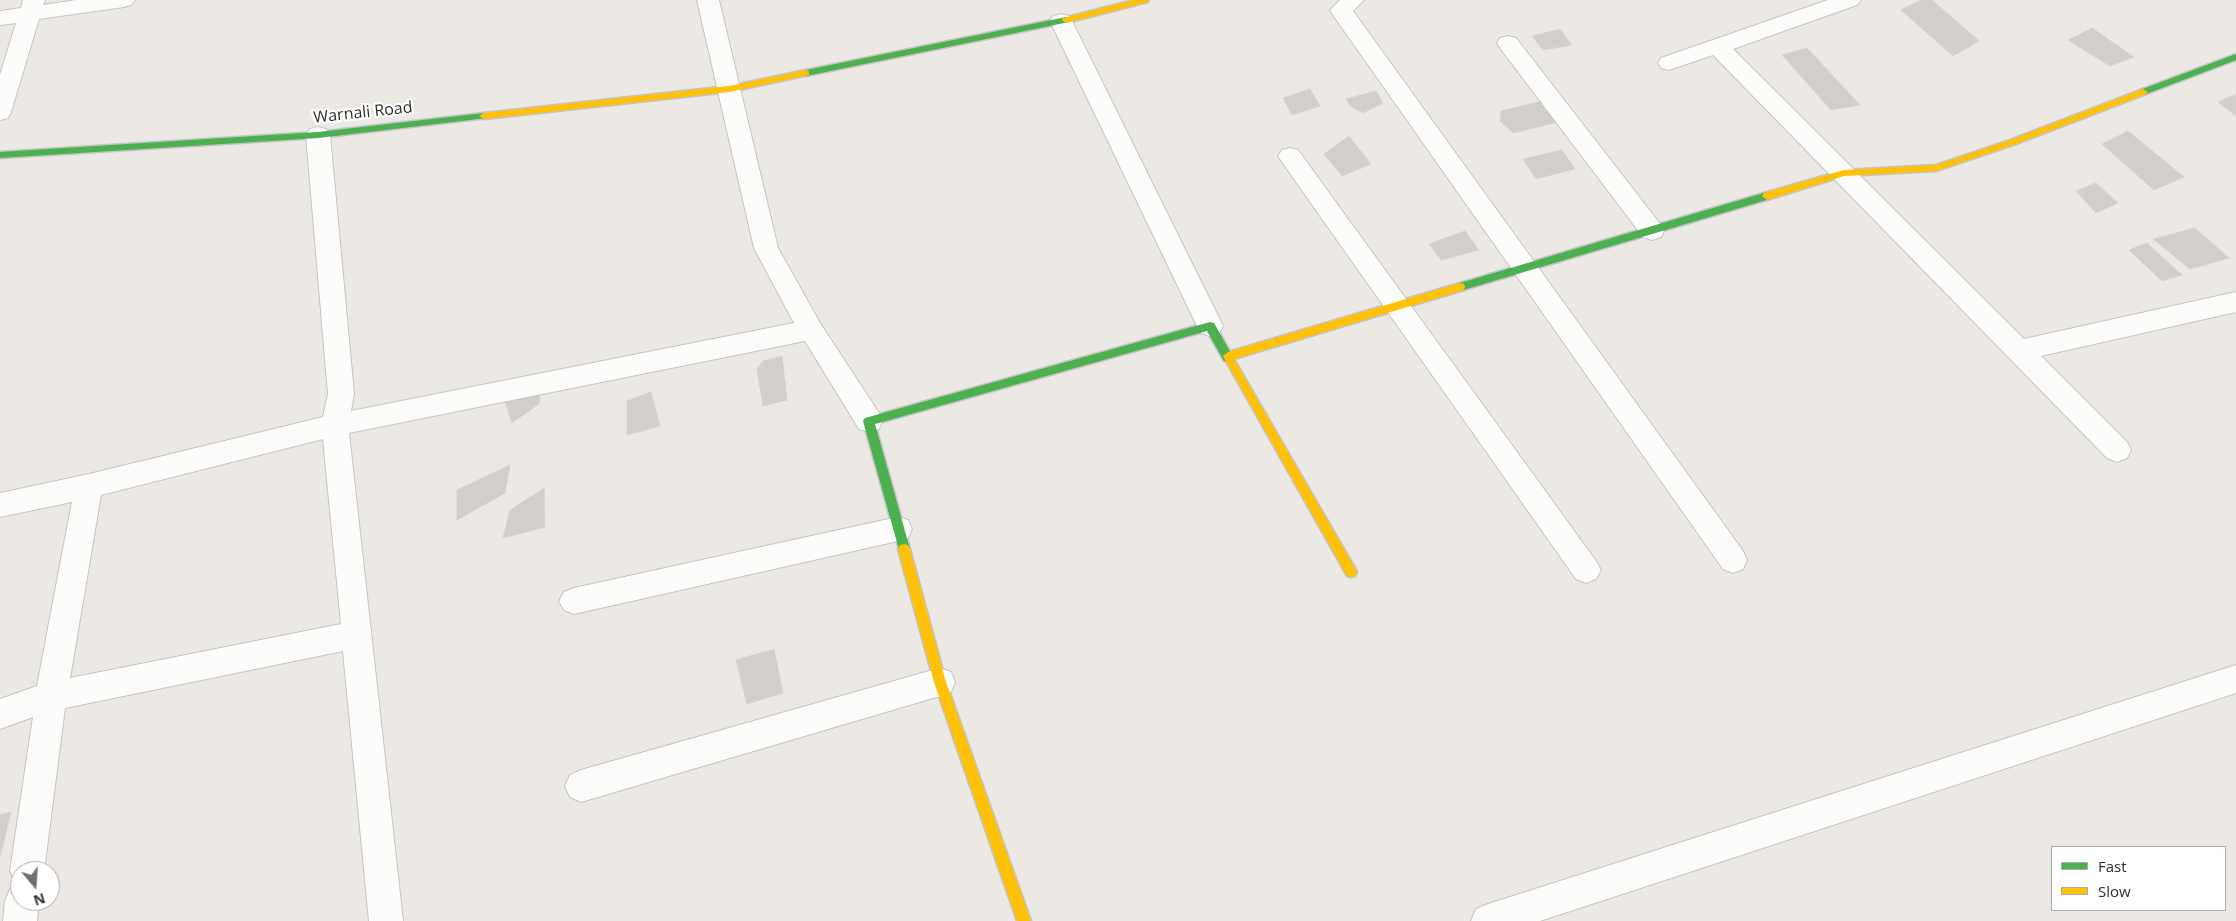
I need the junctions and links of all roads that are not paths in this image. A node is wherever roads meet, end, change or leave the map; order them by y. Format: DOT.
graph roads {
  1 [pos="124,0"];
  2 [pos="708,0"];
  3 [pos="1145,0"];
  4 [pos="1353,0"];
  5 [pos="1850,0"];
  6 [pos="32,7"];
  7 [pos="0,18"];
  8 [pos="1061,21"];
  9 [pos="1508,43"];
  10 [pos="1717,46"];
  11 [pos="2236,57"];
  12 [pos="1668,63"];
  13 [pos="729,89"];
  14 [pos="0,112"];
  15 [pos="318,135"];
  16 [pos="0,155"];
  17 [pos="1290,156"];
  18 [pos="1844,173"];
  19 [pos="1652,231"];
  20 [pos="1524,268"];
  21 [pos="2236,302"];
  22 [pos="1397,306"];
  23 [pos="1210,326"];
  24 [pos="811,330"];
  25 [pos="2019,351"];
  26 [pos="1228,356"];
  27 [pos="869,421"];
  28 [pos="335,424"];
  29 [pos="2117,450"];
  30 [pos="89,486"];
  31 [pos="0,505"];
  32 [pos="898,529"];
  33 [pos="1733,560"];
  34 [pos="1586,570"];
  35 [pos="1351,572"];
  36 [pos="574,601"];
  37 [pos="356,635"];
  38 [pos="2236,679"];
  39 [pos="940,682"];
  40 [pos="51,696"];
  41 [pos="0,714"];
  42 [pos="581,786"];
  43 [pos="27,861"];
  44 [pos="386,921"];
  45 [pos="1024,921"];
  46 [pos="1488,921"];
  1 -- 6 [label="street"];
  2 -- 13 [label="street"];
  3 -- 8 [label="street, Warnali Road"];
  4 -- 20 [label="street"];
  5 -- 10 [label="street"];
  6 -- 7 [label="street"];
  6 -- 14 [label="street"];
  8 -- 13 [label="street, Warnali Road"];
  8 -- 23 [label="street"];
  9 -- 19 [label="street"];
  10 -- 12 [label="street"];
  10 -- 18 [label="street"];
  11 -- 18 [label="street"];
  13 -- 15 [label="street, Warnali Road"];
  13 -- 24 [label="street"];
  15 -- 16 [label="street, Warnali Road"];
  15 -- 28 [label="street"];
  17 -- 22 [label="street"];
  18 -- 19 [label="street"];
  18 -- 25 [label="street"];
  19 -- 20 [label="street"];
  20 -- 22 [label="street"];
  20 -- 33 [label="street"];
  21 -- 25 [label="street"];
  22 -- 26 [label="street"];
  22 -- 34 [label="street"];
  23 -- 26 [label="street"];
  23 -- 27 [label="street"];
  24 -- 27 [label="street"];
  24 -- 28 [label="street"];
  25 -- 29 [label="street"];
  26 -- 35 [label="street"];
  27 -- 32 [label="street"];
  28 -- 30 [label="street"];
  28 -- 37 [label="street"];
  30 -- 31 [label="street"];
  30 -- 40 [label="street"];
  32 -- 36 [label="street"];
  32 -- 39 [label="street"];
  37 -- 40 [label="street"];
  37 -- 44 [label="street"];
  38 -- 46 [label="street"];
  39 -- 42 [label="street"];
  39 -- 45 [label="street"];
  40 -- 41 [label="street"];
  40 -- 43 [label="street"];
}
